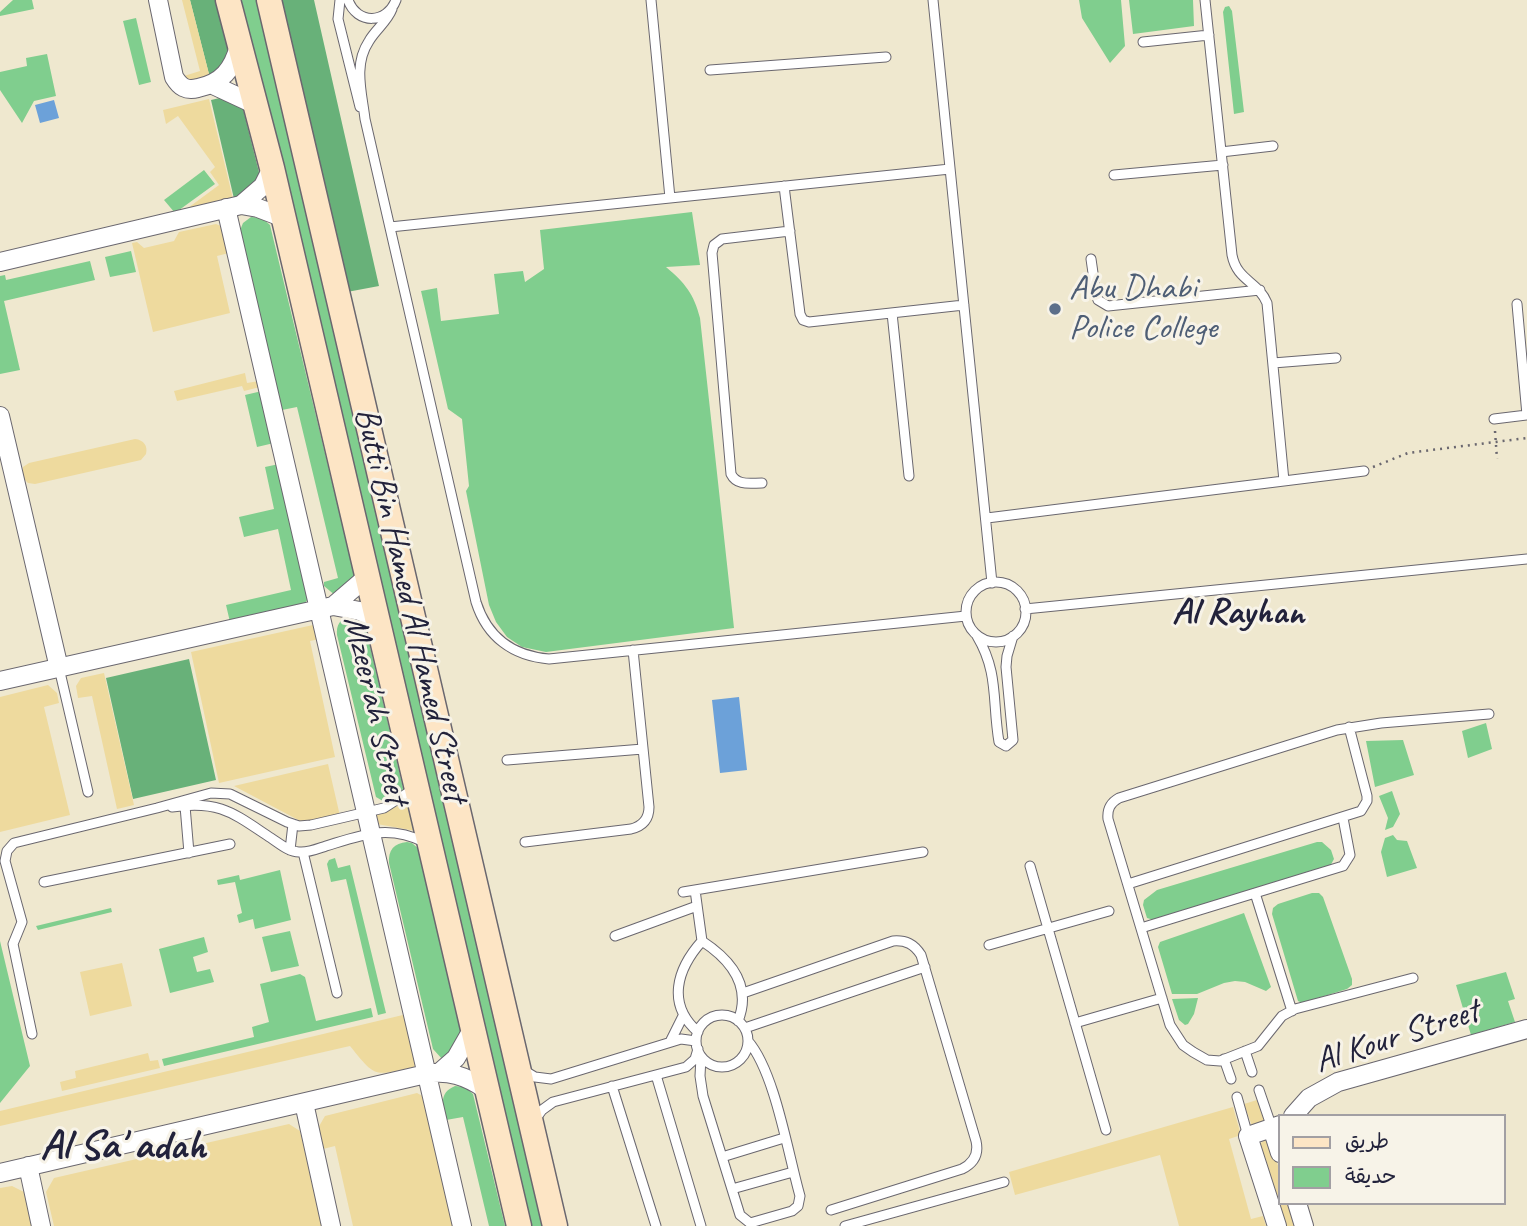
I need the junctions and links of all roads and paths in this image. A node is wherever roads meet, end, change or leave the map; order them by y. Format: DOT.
graph roads {
  1 [pos="158,0"];
  2 [pos="228,0"];
  3 [pos="269,0"];
  4 [pos="340,0"];
  5 [pos="348,0"];
  6 [pos="651,0"];
  7 [pos="933,0"];
  8 [pos="1205,0"];
  9 [pos="395,3"];
  10 [pos="1209,35"];
  11 [pos="1143,42"];
  12 [pos="239,46"];
  13 [pos="886,57"];
  14 [pos="710,70"];
  15 [pos="213,85"];
  16 [pos="256,105"];
  17 [pos="365,119"];
  18 [pos="1273,146"];
  19 [pos="1221,152"];
  20 [pos="1223,165"];
  21 [pos="272,168"];
  22 [pos="950,169"];
  23 [pos="1114,175"];
  24 [pos="784,186"];
  25 [pos="670,198"];
  26 [pos="233,207"];
  27 [pos="284,218"];
  28 [pos="390,227"];
  29 [pos="790,231"];
  30 [pos="1091,259"];
  31 [pos="0,262"];
  32 [pos="1260,290"];
  33 [pos="1517,304"];
  34 [pos="964,305"];
  35 [pos="892,313"];
  36 [pos="1336,358"];
  37 [pos="1273,363"];
  38 [pos="1527,415"];
  39 [pos="0,416"];
  40 [pos="1494,419"];
  41 [pos="1527,438"];
  42 [pos="1364,471"];
  43 [pos="909,475"];
  44 [pos="1284,481"];
  45 [pos="762,483"];
  46 [pos="987,518"];
  47 [pos="1527,559"];
  48 [pos="368,576"];
  49 [pos="992,583"];
  50 [pos="326,607"];
  51 [pos="1026,609"];
  52 [pos="966,616"];
  53 [pos="377,619"];
  54 [pos="977,636"];
  55 [pos="1013,636"];
  56 [pos="633,650"];
  57 [pos="59,668"];
  58 [pos="0,681"];
  59 [pos="1489,715"];
  60 [pos="1349,727"];
  61 [pos="643,749"];
  62 [pos="507,760"];
  63 [pos="416,786"];
  64 [pos="88,792"];
  65 [pos="185,806"];
  66 [pos="157,808"];
  67 [pos="366,813"];
  68 [pos="1343,818"];
  69 [pos="293,824"];
  70 [pos="371,832"];
  71 [pos="525,842"];
  72 [pos="230,844"];
  73 [pos="429,844"];
  74 [pos="290,850"];
  75 [pos="303,852"];
  76 [pos="923,852"];
  77 [pos="189,853"];
  78 [pos="1030,866"];
  79 [pos="44,882"];
  80 [pos="1128,884"];
  81 [pos="695,890"];
  82 [pos="683,892"];
  83 [pos="1255,893"];
  84 [pos="697,906"];
  85 [pos="1109,911"];
  86 [pos="1141,928"];
  87 [pos="1048,929"];
  88 [pos="615,936"];
  89 [pos="702,941"];
  90 [pos="989,946"];
  91 [pos="925,967"];
  92 [pos="1413,978"];
  93 [pos="337,993"];
  94 [pos="743,993"];
  95 [pos="1162,998"];
  96 [pos="1292,1011"];
  97 [pos="684,1016"];
  98 [pos="1075,1023"];
  99 [pos="742,1025"];
  100 [pos="1527,1029"];
  101 [pos="472,1030"];
  102 [pos="32,1034"];
  103 [pos="748,1041"];
  104 [pos="670,1042"];
  105 [pos="698,1044"];
  106 [pos="1245,1051"];
  107 [pos="1224,1059"];
  108 [pos="518,1063"];
  109 [pos="1252,1072"];
  110 [pos="433,1073"];
  111 [pos="656,1074"];
  112 [pos="1231,1079"];
  113 [pos="612,1086"];
  114 [pos="485,1089"];
  115 [pos="1259,1090"];
  116 [pos="1237,1097"];
  117 [pos="304,1103"];
  118 [pos="1295,1114"];
  119 [pos="1276,1126"];
  120 [pos="532,1127"];
  121 [pos="1106,1130"];
  122 [pos="1248,1136"];
  123 [pos="784,1138"];
  124 [pos="722,1157"];
  125 [pos="28,1166"];
  126 [pos="793,1172"];
  127 [pos="0,1173"];
  128 [pos="1004,1182"];
  129 [pos="732,1189"];
  130 [pos="1298,1205"];
  131 [pos="831,1210"];
  132 [pos="41,1226"];
  133 [pos="331,1226"];
  134 [pos="462,1226"];
  135 [pos="519,1226"];
  136 [pos="555,1226"];
  137 [pos="656,1226"];
  138 [pos="701,1226"];
  139 [pos="845,1226"];
  140 [pos="1277,1226"];
  141 [pos="1304,1226"];
  1 -- 15 [label="street"];
  2 -- 12 [label="street, Butti Bin Hamed Al Hamed Street"];
  3 -- 108 [label="street, Butti Bin Hamed Al Hamed Street"];
  4 -- 17 [label="lane"];
  5 -- 9 [label="lane"];
  6 -- 25 [label="lane"];
  7 -- 22 [label="lane"];
  8 -- 10 [label="lane"];
  9 -- 17 [label="lane"];
  10 -- 11 [label="lane"];
  10 -- 19 [label="lane"];
  12 -- 15 [label="street"];
  12 -- 16 [label="street, Butti Bin Hamed Al Hamed Street"];
  13 -- 14 [label="lane"];
  15 -- 16 [label="street"];
  16 -- 21 [label="street, Butti Bin Hamed Al Hamed Street"];
  17 -- 28 [label="lane"];
  18 -- 19 [label="lane"];
  19 -- 20 [label="lane"];
  20 -- 23 [label="lane"];
  20 -- 32 [label="lane"];
  21 -- 26 [label="street"];
  21 -- 27 [label="street, Butti Bin Hamed Al Hamed Street"];
  22 -- 24 [label="lane"];
  22 -- 34 [label="lane"];
  24 -- 25 [label="lane"];
  24 -- 29 [label="lane"];
  25 -- 28 [label="lane"];
  26 -- 27 [label="street"];
  26 -- 31 [label="street"];
  26 -- 50 [label="street, Mzeer'ah Street"];
  27 -- 48 [label="street, Butti Bin Hamed Al Hamed Street"];
  28 -- 56 [label="lane"];
  29 -- 35 [label="lane"];
  29 -- 45 [label="lane"];
  30 -- 32 [label="lane"];
  32 -- 37 [label="lane"];
  33 -- 38 [label="lane"];
  34 -- 35 [label="lane"];
  34 -- 46 [label="lane"];
  35 -- 43 [label="lane"];
  36 -- 37 [label="lane"];
  37 -- 44 [label="lane"];
  38 -- 40 [label="lane"];
  39 -- 57 [label="street"];
  41 -- 42 [label="path"];
  42 -- 44 [label="lane"];
  44 -- 46 [label="lane"];
  46 -- 49 [label="lane"];
  47 -- 51 [label="lane"];
  48 -- 50 [label="street"];
  48 -- 53 [label="street, Butti Bin Hamed Al Hamed Street"];
  49 -- 51 [label="lane"];
  49 -- 52 [label="lane"];
  50 -- 53 [label="street"];
  50 -- 57 [label="street"];
  50 -- 67 [label="street, Mzeer'ah Street"];
  51 -- 55 [label="lane"];
  52 -- 54 [label="lane"];
  52 -- 56 [label="lane"];
  53 -- 63 [label="street, Butti Bin Hamed Al Hamed Street"];
  54 -- 55 [label="lane"];
  54 -- 55 [label="lane"];
  56 -- 61 [label="lane"];
  57 -- 58 [label="street"];
  57 -- 64 [label="lane"];
  59 -- 60 [label="lane"];
  60 -- 68 [label="lane"];
  60 -- 80 [label="lane"];
  61 -- 62 [label="lane"];
  61 -- 71 [label="lane"];
  63 -- 67 [label="lane"];
  63 -- 73 [label="street, Butti Bin Hamed Al Hamed Street"];
  65 -- 66 [label="lane"];
  65 -- 74 [label="lane"];
  65 -- 77 [label="lane"];
  66 -- 69 [label="lane"];
  66 -- 102 [label="lane"];
  67 -- 69 [label="lane"];
  67 -- 70 [label="street, Mzeer'ah Street"];
  68 -- 80 [label="lane"];
  68 -- 83 [label="lane"];
  69 -- 74 [label="lane"];
  70 -- 73 [label="lane"];
  70 -- 75 [label="lane"];
  70 -- 110 [label="street, Mzeer'ah Street"];
  72 -- 77 [label="lane"];
  73 -- 101 [label="street, Butti Bin Hamed Al Hamed Street"];
  74 -- 75 [label="lane"];
  75 -- 93 [label="lane"];
  76 -- 81 [label="lane"];
  77 -- 79 [label="lane"];
  78 -- 87 [label="lane"];
  80 -- 86 [label="lane"];
  81 -- 82 [label="lane"];
  81 -- 84 [label="lane"];
  83 -- 86 [label="lane"];
  83 -- 96 [label="lane"];
  84 -- 88 [label="lane"];
  84 -- 89 [label="lane"];
  85 -- 87 [label="lane"];
  86 -- 95 [label="lane"];
  87 -- 90 [label="lane"];
  87 -- 98 [label="lane"];
  89 -- 94 [label="lane"];
  89 -- 97 [label="lane"];
  91 -- 94 [label="lane"];
  91 -- 99 [label="lane"];
  91 -- 131 [label="lane"];
  92 -- 96 [label="lane"];
  94 -- 99 [label="lane"];
  95 -- 98 [label="lane"];
  95 -- 107 [label="lane"];
  96 -- 106 [label="lane"];
  97 -- 104 [label="lane"];
  97 -- 105 [label="lane"];
  98 -- 121 [label="lane"];
  99 -- 103 [label="lane"];
  99 -- 105 [label="lane"];
  100 -- 118 [label="street, Al Kour Street"];
  101 -- 110 [label="street"];
  101 -- 114 [label="street, Butti Bin Hamed Al Hamed Street"];
  103 -- 105 [label="lane"];
  103 -- 123 [label="lane"];
  104 -- 105 [label="lane"];
  104 -- 108 [label="lane"];
  105 -- 111 [label="lane"];
  105 -- 124 [label="lane"];
  106 -- 107 [label="lane"];
  106 -- 109 [label="lane"];
  107 -- 112 [label="lane"];
  108 -- 120 [label="street, Butti Bin Hamed Al Hamed Street"];
  110 -- 114 [label="street"];
  110 -- 117 [label="street"];
  110 -- 134 [label="street, Mzeer'ah Street"];
  111 -- 113 [label="lane"];
  111 -- 138 [label="lane"];
  113 -- 120 [label="lane"];
  113 -- 137 [label="lane"];
  114 -- 135 [label="street, Butti Bin Hamed Al Hamed Street"];
  115 -- 119 [label="lane"];
  116 -- 122 [label="lane"];
  117 -- 125 [label="street"];
  117 -- 133 [label="street"];
  119 -- 122 [label="street"];
  120 -- 136 [label="street, Butti Bin Hamed Al Hamed Street"];
  122 -- 140 [label="street"];
  123 -- 124 [label="lane"];
  123 -- 126 [label="lane"];
  124 -- 129 [label="lane"];
  125 -- 127 [label="street"];
  125 -- 132 [label="street"];
  126 -- 129 [label="lane"];
  126 -- 129 [label="lane"];
  128 -- 139 [label="lane"];
  130 -- 141 [label="street"];
}
